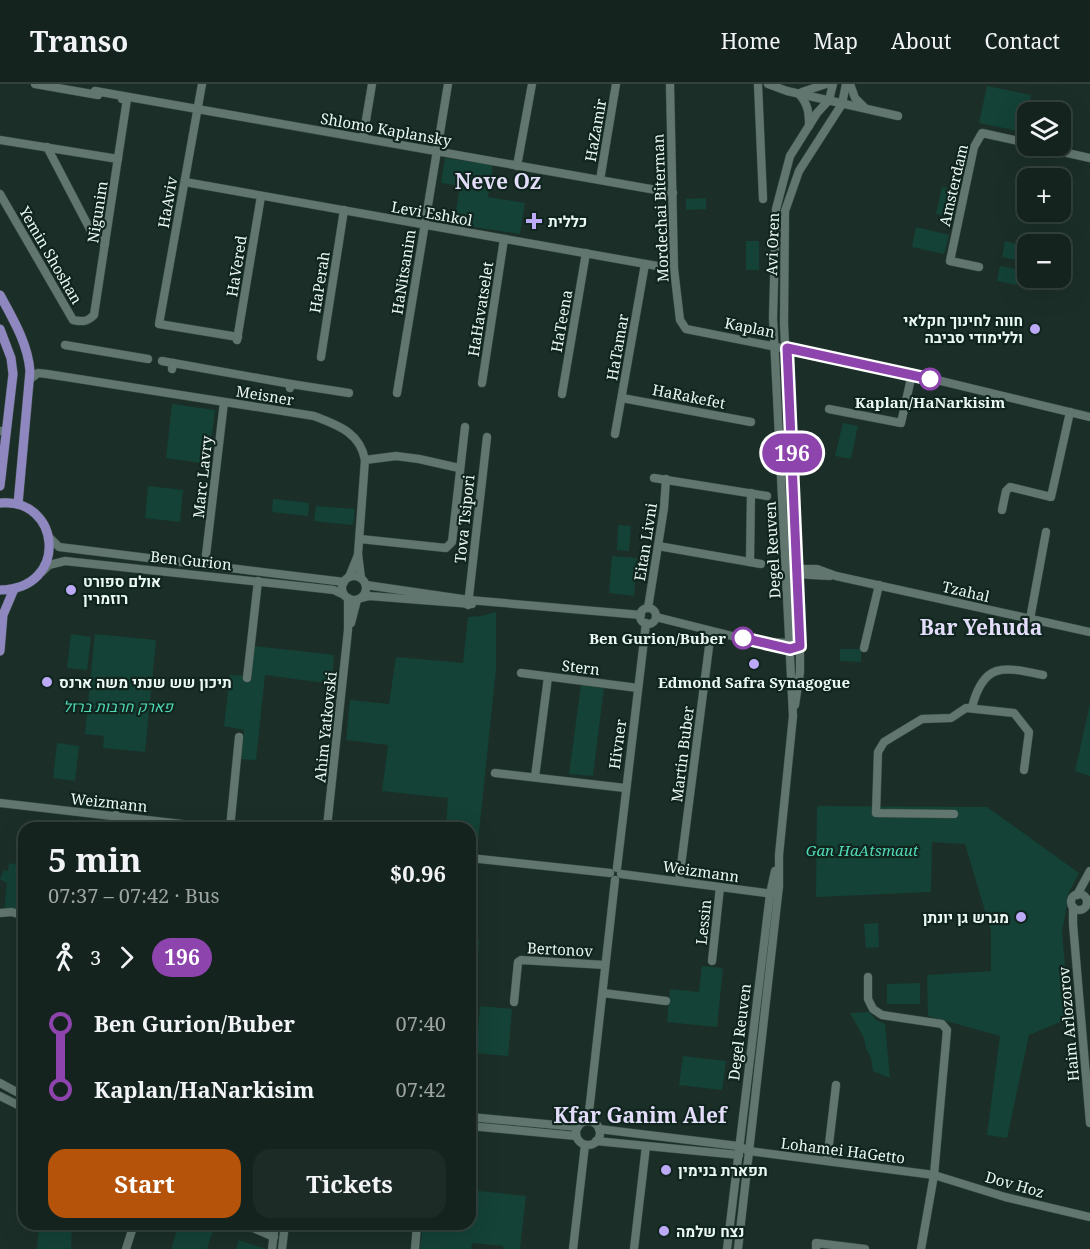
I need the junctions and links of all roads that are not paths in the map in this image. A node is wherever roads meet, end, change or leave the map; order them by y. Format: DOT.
graph roads {
  1 [pos="35,84"];
  2 [pos="202,84"];
  3 [pos="372,84"];
  4 [pos="448,84"];
  5 [pos="532,84"];
  6 [pos="616,84"];
  7 [pos="670,84"];
  8 [pos="758,84"];
  9 [pos="768,84"];
  10 [pos="826,84"];
  11 [pos="832,84"];
  12 [pos="848,84"];
  13 [pos="94,91"];
  14 [pos="798,93"];
  15 [pos="829,100"];
  16 [pos="842,104"];
  17 [pos="197,109"];
  18 [pos="866,110"];
  19 [pos="898,116"];
  20 [pos="809,126"];
  21 [pos="363,138"];
  22 [pos="0,140"];
  23 [pos="1017,141"];
  24 [pos="47,147"];
  25 [pos="437,151"];
  26 [pos="1071,154"];
  27 [pos="1090,158"];
  28 [pos="118,159"];
  29 [pos="518,165"];
  30 [pos="600,180"];
  31 [pos="184,182"];
  32 [pos="673,193"];
  33 [pos="0,194"];
  34 [pos="261,196"];
  35 [pos="763,199"];
  36 [pos="344,210"];
  37 [pos="425,225"];
  38 [pos="504,239"];
  39 [pos="105,244"];
  40 [pos="586,254"];
  41 [pos="645,264"];
  42 [pos="979,267"];
  43 [pos="674,269"];
  44 [pos="0,295"];
  45 [pos="83,322"];
  46 [pos="686,328"];
  47 [pos="0,329"];
  48 [pos="238,339"];
  49 [pos="65,345"];
  50 [pos="775,346"];
  51 [pos="787,348"];
  52 [pos="321,357"];
  53 [pos="148,359"];
  54 [pos="162,361"];
  55 [pos="29,364"];
  56 [pos="47,374"];
  57 [pos="912,374"];
  58 [pos="29,380"];
  59 [pos="482,383"];
  60 [pos="349,393"];
  61 [pos="397,393"];
  62 [pos="562,394"];
  63 [pos="622,398"];
  64 [pos="224,402"];
  65 [pos="829,409"];
  66 [pos="1070,412"];
  67 [pos="1090,417"];
  68 [pos="751,422"];
  69 [pos="465,427"];
  70 [pos="615,434"];
  71 [pos="487,437"];
  72 [pos="365,460"];
  73 [pos="459,468"];
  74 [pos="654,478"];
  75 [pos="666,479"];
  76 [pos="0,486"];
  77 [pos="751,493"];
  78 [pos="767,496"];
  79 [pos="0,503"];
  80 [pos="18,504"];
  81 [pos="1002,510"];
  82 [pos="1046,532"];
  83 [pos="49,537"];
  84 [pos="360,539"];
  85 [pos="658,546"];
  86 [pos="358,554"];
  87 [pos="206,555"];
  88 [pos="750,562"];
  89 [pos="761,564"];
  90 [pos="797,571"];
  91 [pos="787,572"];
  92 [pos="39,575"];
  93 [pos="361,578"];
  94 [pos="346,580"];
  95 [pos="258,581"];
  96 [pos="366,585"];
  97 [pos="879,585"];
  98 [pos="14,589"];
  99 [pos="0,590"];
  100 [pos="346,597"];
  101 [pos="359,599"];
  102 [pos="469,602"];
  103 [pos="648,608"];
  104 [pos="641,615"];
  105 [pos="656,617"];
  106 [pos="1030,619"];
  107 [pos="789,622"];
  108 [pos="646,623"];
  109 [pos="348,630"];
  110 [pos="711,631"];
  111 [pos="1090,632"];
  112 [pos="771,641"];
  113 [pos="758,642"];
  114 [pos="790,646"];
  115 [pos="800,646"];
  116 [pos="864,648"];
  117 [pos="0,651"];
  118 [pos="520,673"];
  119 [pos="1043,675"];
  120 [pos="548,677"];
  121 [pos="247,678"];
  122 [pos="638,688"];
  123 [pos="972,707"];
  124 [pos="793,716"];
  125 [pos="239,737"];
  126 [pos="1024,770"];
  127 [pos="495,773"];
  128 [pos="535,777"];
  129 [pos="625,788"];
  130 [pos="0,803"];
  131 [pos="954,814"];
  132 [pos="116,815"];
  133 [pos="115,822"];
  134 [pos="170,822"];
  135 [pos="231,822"];
  136 [pos="329,822"];
  137 [pos="476,859"];
  138 [pos="1090,871"];
  139 [pos="616,874"];
  140 [pos="679,881"];
  141 [pos="720,887"];
  142 [pos="774,894"];
  143 [pos="1081,895"];
  144 [pos="1082,908"];
  145 [pos="0,913"];
  146 [pos="18,914"];
  147 [pos="712,961"];
  148 [pos="605,965"];
  149 [pos="868,977"];
  150 [pos="603,993"];
  151 [pos="666,1000"];
  152 [pos="514,1002"];
  153 [pos="1086,1030"];
  154 [pos="0,1083"];
  155 [pos="836,1085"];
  156 [pos="18,1093"];
  157 [pos="0,1096"];
  158 [pos="18,1105"];
  159 [pos="1090,1117"];
  160 [pos="476,1118"];
  161 [pos="588,1121"];
  162 [pos="1090,1123"];
  163 [pos="476,1127"];
  164 [pos="578,1127"];
  165 [pos="599,1130"];
  166 [pos="576,1136"];
  167 [pos="596,1141"];
  168 [pos="585,1145"];
  169 [pos="646,1146"];
  170 [pos="738,1146"];
  171 [pos="749,1151"];
  172 [pos="737,1156"];
  173 [pos="827,1161"];
  174 [pos="934,1175"];
  175 [pos="1090,1216"];
  176 [pos="132,1230"];
  177 [pos="257,1230"];
  178 [pos="274,1230"];
  179 [pos="284,1230"];
  180 [pos="417,1230"];
  181 [pos="273,1237"];
  182 [pos="126,1249"];
  183 [pos="272,1249"];
  184 [pos="282,1249"];
  185 [pos="415,1249"];
  186 [pos="573,1249"];
  187 [pos="634,1249"];
  188 [pos="727,1249"];
  189 [pos="738,1249"];
  190 [pos="816,1249"];
  191 [pos="865,1249"];
  192 [pos="921,1249"];
  1 -- 28 [label="street, Nigunim"];
  2 -- 17 [label="street, HaAviv"];
  3 -- 21 [label="street"];
  4 -- 25 [label="street, HaNitsanim"];
  5 -- 29 [label="street"];
  6 -- 30 [label="street, HaZamir"];
  7 -- 32 [label="street, Mordechai Biterman"];
  8 -- 35 [label="street"];
  9 -- 14 [label="street"];
  10 -- 14 [label="street"];
  11 -- 15 [label="street, Avi Oren"];
  12 -- 16 [label="street, Avi Oren"];
  12 -- 18 [label="street"];
  13 -- 17 [label="street, Shlomo Kaplansky"];
  14 -- 15 [label="street"];
  14 -- 20 [label="street"];
  15 -- 16 [label="street"];
  15 -- 20 [label="street, Avi Oren"];
  16 -- 18 [label="street"];
  16 -- 51 [label="street, Avi Oren"];
  17 -- 21 [label="street, Shlomo Kaplansky"];
  17 -- 31 [label="street, HaAviv"];
  18 -- 19 [label="street"];
  20 -- 50 [label="street, Avi Oren"];
  21 -- 25 [label="street, Shlomo Kaplansky"];
  22 -- 24 [label="street"];
  23 -- 42 [label="street, Amsterdam"];
  24 -- 28 [label="street"];
  24 -- 39 [label="street"];
  25 -- 29 [label="street, Shlomo Kaplansky"];
  25 -- 37 [label="street, HaNitsanim"];
  26 -- 27 [label="street"];
  28 -- 39 [label="street, Nigunim"];
  29 -- 30 [label="street, Shlomo Kaplansky"];
  30 -- 32 [label="street, Shlomo Kaplansky"];
  31 -- 34 [label="street, Levi Eshkol"];
  31 -- 48 [label="street, HaAviv"];
  32 -- 43 [label="street, Mordechai Biterman"];
  33 -- 45 [label="street, Yemin Shoshan"];
  34 -- 36 [label="street, Levi Eshkol"];
  34 -- 48 [label="street, HaVered"];
  36 -- 37 [label="street, Levi Eshkol"];
  36 -- 52 [label="street, HaPerah"];
  37 -- 38 [label="street, Levi Eshkol"];
  37 -- 61 [label="street, HaNitsanim"];
  38 -- 40 [label="street, Levi Eshkol"];
  38 -- 59 [label="street, HaHavatselet"];
  39 -- 45 [label="street, Nigunim"];
  40 -- 41 [label="street, Levi Eshkol"];
  40 -- 62 [label="street, HaTeena"];
  41 -- 43 [label="street, Levi Eshkol"];
  41 -- 63 [label="street, HaTamar"];
  43 -- 46 [label="street, Mordechai Biterman"];
  44 -- 55 [label="main road"];
  46 -- 50 [label="street, Kaplan"];
  47 -- 76 [label="main road"];
  49 -- 53 [label="street"];
  50 -- 51 [label="street, Kaplan"];
  50 -- 91 [label="street, Degel Reuven"];
  51 -- 57 [label="street, Kaplan"];
  51 -- 90 [label="street, Degel Reuven"];
  54 -- 60 [label="street, Meisner"];
  55 -- 56 [label="street, Meisner"];
  55 -- 58 [label="main road"];
  56 -- 58 [label="street, Meisner"];
  56 -- 64 [label="street, Meisner"];
  57 -- 65 [label="street"];
  57 -- 66 [label="street, Kaplan"];
  58 -- 80 [label="main road"];
  63 -- 68 [label="street, HaRakefet"];
  63 -- 70 [label="street, HaTamar"];
  64 -- 72 [label="street, Meisner"];
  64 -- 87 [label="street, Marc Lavry"];
  66 -- 67 [label="street, Kaplan"];
  66 -- 81 [label="street"];
  69 -- 73 [label="street"];
  71 -- 102 [label="street, Tova Tsipori"];
  72 -- 73 [label="street"];
  72 -- 84 [label="street, Meisner"];
  73 -- 84 [label="street"];
  74 -- 75 [label="street"];
  75 -- 77 [label="street"];
  75 -- 85 [label="street, Eitan Livni"];
  77 -- 78 [label="street"];
  77 -- 88 [label="street"];
  79 -- 80 [label="main road"];
  80 -- 83 [label="main road"];
  82 -- 106 [label="street"];
  83 -- 92 [label="main road"];
  83 -- 94 [label="street, Ben Gurion"];
  84 -- 86 [label="street, Meisner"];
  85 -- 88 [label="street"];
  85 -- 103 [label="street, Eitan Livni"];
  86 -- 93 [label="street, Meisner"];
  86 -- 94 [label="street, Meisner"];
  88 -- 89 [label="street"];
  90 -- 91 [label="street, Tzahal"];
  90 -- 97 [label="street, Tzahal"];
  90 -- 115 [label="street, Degel Reuven"];
  91 -- 107 [label="street, Degel Reuven"];
  92 -- 95 [label="street, Ben Gurion"];
  92 -- 98 [label="main road"];
  93 -- 94 [label="street"];
  93 -- 96 [label="street"];
  94 -- 100 [label="street"];
  95 -- 100 [label="street, Ben Gurion"];
  95 -- 121 [label="street"];
  96 -- 101 [label="street"];
  96 -- 102 [label="street"];
  97 -- 106 [label="street, Tzahal"];
  97 -- 116 [label="street"];
  98 -- 99 [label="main road"];
  98 -- 117 [label="main road"];
  100 -- 101 [label="street"];
  100 -- 109 [label="street, Ahim Yatkovski"];
  101 -- 102 [label="street"];
  101 -- 109 [label="street, Ahim Yatkovski"];
  102 -- 104 [label="street"];
  103 -- 104 [label="street"];
  103 -- 105 [label="street"];
  104 -- 108 [label="street"];
  105 -- 108 [label="street"];
  105 -- 110 [label="street"];
  106 -- 111 [label="street, Tzahal"];
  107 -- 112 [label="street"];
  107 -- 114 [label="street, Degel Reuven"];
  108 -- 122 [label="street, Hivner"];
  109 -- 136 [label="street, Ahim Yatkovski"];
  110 -- 113 [label="street"];
  110 -- 140 [label="street, Martin Buber"];
  112 -- 113 [label="street"];
  112 -- 114 [label="street"];
  113 -- 114 [label="street"];
  114 -- 115 [label="street"];
  114 -- 124 [label="street, Degel Reuven"];
  115 -- 124 [label="street, Degel Reuven"];
  118 -- 120 [label="street, Stern"];
  119 -- 123 [label="street"];
  120 -- 122 [label="street, Stern"];
  120 -- 128 [label="street"];
  122 -- 129 [label="street, Hivner"];
  123 -- 126 [label="street"];
  123 -- 131 [label="street"];
  124 -- 142 [label="street, Degel Reuven"];
  125 -- 135 [label="street"];
  127 -- 128 [label="street"];
  128 -- 129 [label="street"];
  129 -- 139 [label="street, Hivner"];
  130 -- 132 [label="street, Weizmann"];
  132 -- 133 [label="street"];
  132 -- 134 [label="street, Weizmann"];
  137 -- 139 [label="street, Weizmann"];
  138 -- 143 [label="street"];
  139 -- 140 [label="street, Weizmann"];
  139 -- 148 [label="street, Hivner"];
  140 -- 141 [label="street, Weizmann"];
  141 -- 142 [label="street, Weizmann"];
  141 -- 147 [label="street, Lessin"];
  142 -- 170 [label="street, Degel Reuven"];
  142 -- 171 [label="street, Degel Reuven"];
  143 -- 144 [label="street"];
  143 -- 144 [label="street"];
  144 -- 153 [label="street, Haim Arlozorov"];
  145 -- 146 [label="street"];
  148 -- 150 [label="street, Hivner"];
  148 -- 152 [label="street, Bertonov"];
  149 -- 174 [label="street"];
  150 -- 151 [label="street"];
  150 -- 161 [label="street, Hivner"];
  153 -- 159 [label="street, Haim Arlozorov"];
  154 -- 156 [label="street"];
  155 -- 173 [label="street"];
  157 -- 158 [label="street"];
  159 -- 162 [label="street, Haim Arlozorov"];
  160 -- 164 [label="street"];
  161 -- 164 [label="street"];
  161 -- 165 [label="street"];
  163 -- 166 [label="street"];
  164 -- 166 [label="street"];
  165 -- 167 [label="street"];
  165 -- 170 [label="street, Lohamei HaGetto"];
  166 -- 168 [label="street"];
  167 -- 168 [label="street"];
  167 -- 169 [label="street, Lohamei HaGetto"];
  168 -- 186 [label="street"];
  169 -- 172 [label="street, Lohamei HaGetto"];
  169 -- 187 [label="street"];
  170 -- 171 [label="street, Lohamei HaGetto"];
  170 -- 172 [label="street, Degel Reuven"];
  171 -- 172 [label="street, Lohamei HaGetto"];
  171 -- 173 [label="street, Lohamei HaGetto"];
  171 -- 189 [label="street, Degel Reuven"];
  172 -- 188 [label="street, Degel Reuven"];
  173 -- 174 [label="street, Lohamei HaGetto"];
  174 -- 175 [label="street, Dov Hoz"];
  174 -- 192 [label="street"];
  176 -- 182 [label="street"];
  177 -- 181 [label="street"];
  178 -- 181 [label="street"];
  179 -- 184 [label="street"];
  180 -- 185 [label="street"];
  181 -- 183 [label="street"];
  190 -- 191 [label="street"];
}
